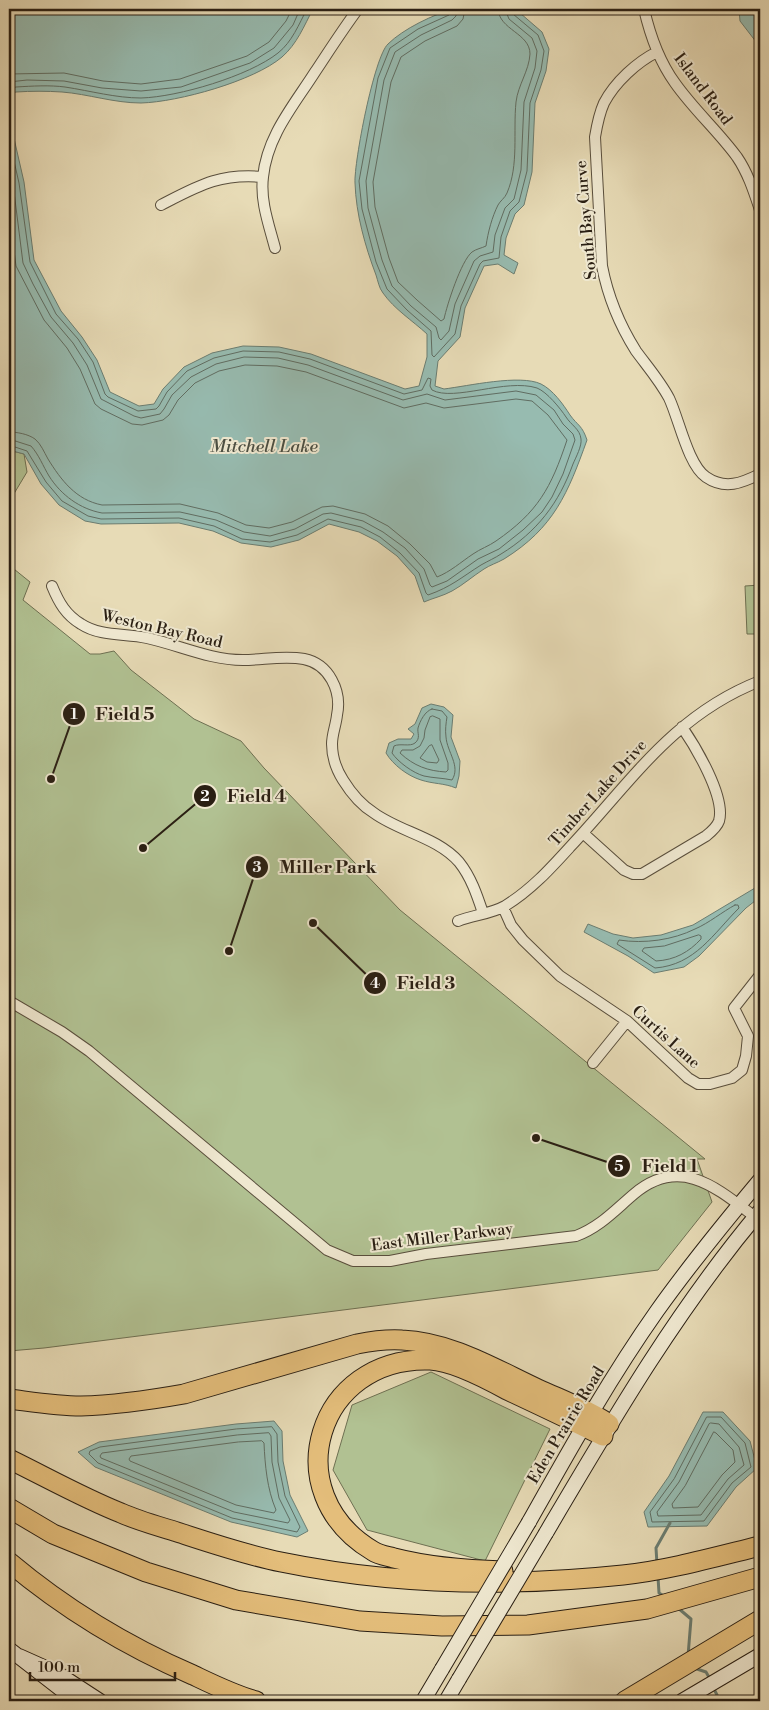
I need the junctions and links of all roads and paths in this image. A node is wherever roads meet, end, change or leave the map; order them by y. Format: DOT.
graph roads {
  1 [pos="358,9"];
  2 [pos="644,9"];
  3 [pos="657,52"];
  4 [pos="263,177"];
  5 [pos="161,205"];
  6 [pos="760,210"];
  7 [pos="275,248"];
  8 [pos="760,474"];
  9 [pos="52,586"];
  10 [pos="760,681"];
  11 [pos="682,727"];
  12 [pos="583,833"];
  13 [pos="503,907"];
  14 [pos="483,913"];
  15 [pos="458,921"];
  16 [pos="760,975"];
  17 [pos="9,1001"];
  18 [pos="627,1021"];
  19 [pos="593,1062"];
  20 [pos="760,1180"];
  21 [pos="739,1205"];
  22 [pos="758,1214"];
  23 [pos="9,1399"];
  24 [pos="588,1419"];
  25 [pos="606,1430"];
  26 [pos="9,1459"];
  27 [pos="9,1508"];
  28 [pos="760,1546"];
  29 [pos="9,1562"];
  30 [pos="624,1575"];
  31 [pos="760,1577"];
  32 [pos="760,1620"];
  33 [pos="760,1627"];
  34 [pos="14,1652"];
  35 [pos="760,1655"];
  36 [pos="76,1701"];
  37 [pos="100,1701"];
  38 [pos="256,1701"];
  39 [pos="423,1701"];
  40 [pos="446,1701"];
  41 [pos="625,1701"];
  42 [pos="648,1701"];
  43 [pos="682,1701"];
  1 -- 4 [label="street"];
  2 -- 3 [label="street, Island Road"];
  3 -- 6 [label="street, Island Road"];
  3 -- 8 [label="street, South Bay Curve"];
  4 -- 5 [label="street"];
  4 -- 7 [label="street"];
  9 -- 14 [label="street, Weston Bay Road"];
  10 -- 11 [label="street, Timber Lake Drive"];
  11 -- 12 [label="street, Timber Lake Drive"];
  11 -- 12 [label="street"];
  12 -- 13 [label="street, Timber Lake Drive"];
  13 -- 14 [label="street, Timber Lake Drive"];
  13 -- 18 [label="street, Curtis Lane"];
  14 -- 15 [label="street, Timber Lake Drive"];
  16 -- 18 [label="street, Curtis Lane"];
  17 -- 21 [label="street, East Miller Parkway"];
  18 -- 19 [label="street"];
  20 -- 21 [label="main road, Eden Prairie Road"];
  21 -- 22 [label="street, East Miller Parkway"];
  21 -- 24 [label="main road, Eden Prairie Road"];
  22 -- 25 [label="main road"];
  23 -- 24 [label="highway"];
  24 -- 25 [label="highway"];
  24 -- 30 [label="highway"];
  24 -- 39 [label="main road, Eden Prairie Road, bridge"];
  25 -- 40 [label="main road, bridge"];
  26 -- 30 [label="highway"];
  27 -- 31 [label="highway"];
  28 -- 30 [label="highway"];
  29 -- 38 [label="highway"];
  32 -- 41 [label="highway"];
  33 -- 42 [label="highway"];
  34 -- 36 [label="main road"];
  34 -- 37 [label="main road"];
  35 -- 43 [label="main road"];
}
